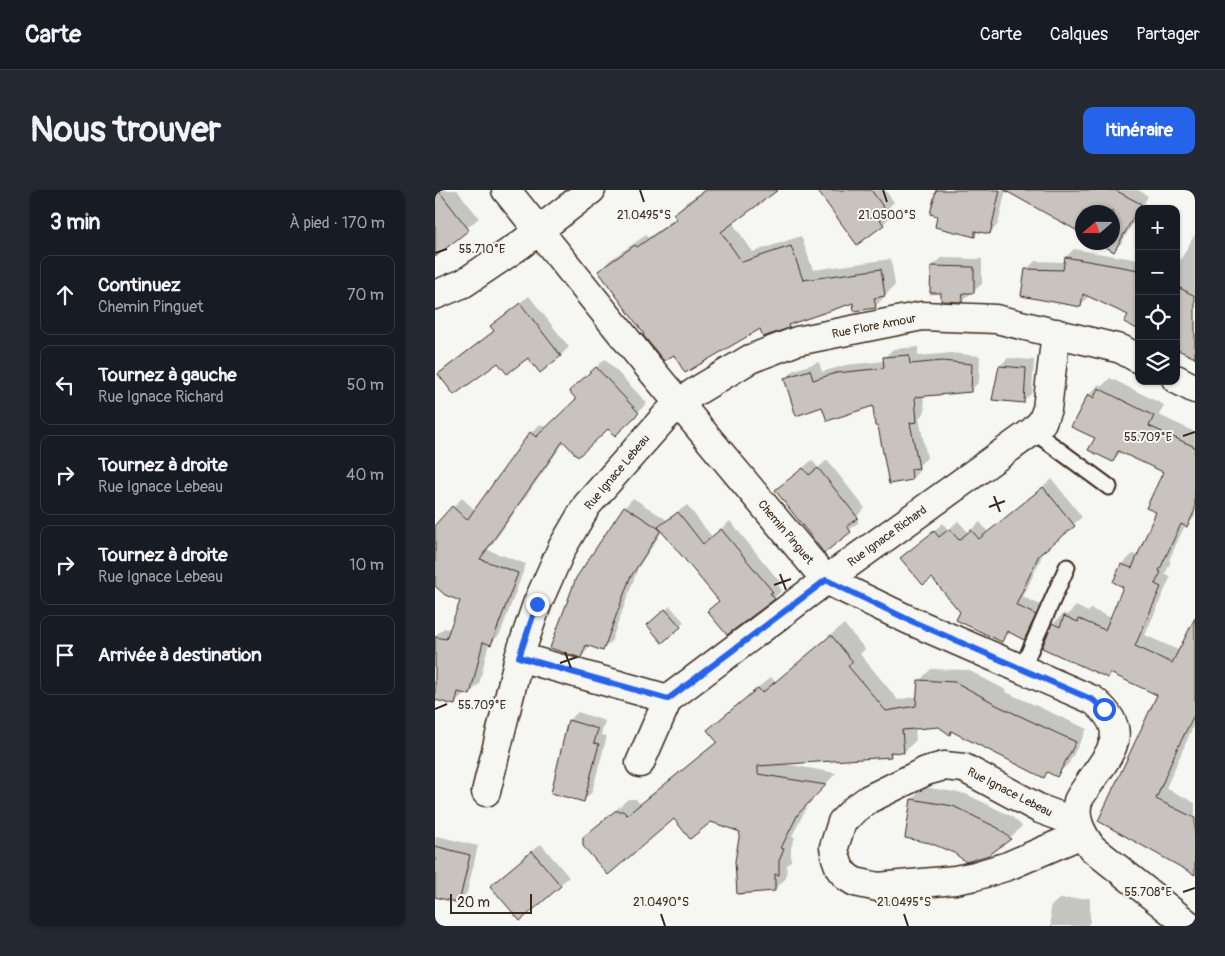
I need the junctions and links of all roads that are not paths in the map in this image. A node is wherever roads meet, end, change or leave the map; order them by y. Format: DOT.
graph roads {
  1 [pos="506,190"];
  2 [pos="591,190"];
  3 [pos="539,231"];
  4 [pos="435,295"];
  5 [pos="1056,332"];
  6 [pos="1135,357"];
  7 [pos="1180,381"];
  8 [pos="1195,389"];
  9 [pos="679,403"];
  10 [pos="1033,431"];
  11 [pos="1109,487"];
  12 [pos="1067,567"];
  13 [pos="826,580"];
  14 [pos="519,657"];
  15 [pos="1024,670"];
  16 [pos="668,699"];
  17 [pos="640,763"];
  18 [pos="486,792"];
  19 [pos="1080,829"];
  20 [pos="1190,926"];
  1 -- 3 [label="street, Chemin Pinguet"];
  2 -- 3 [label="street"];
  3 -- 4 [label="street"];
  3 -- 9 [label="street, Chemin Pinguet"];
  5 -- 6 [label="street, Rue Flore Amour"];
  5 -- 9 [label="street, Rue Flore Amour"];
  5 -- 10 [label="street, Rue Ignace Richard"];
  7 -- 8 [label="street"];
  9 -- 13 [label="street, Chemin Pinguet"];
  9 -- 14 [label="street, Rue Ignace Lebeau"];
  10 -- 11 [label="lane"];
  10 -- 13 [label="street, Rue Ignace Richard"];
  12 -- 15 [label="lane"];
  13 -- 15 [label="street, Chemin Pinguet"];
  13 -- 16 [label="street, Rue Ignace Richard"];
  14 -- 16 [label="street"];
  14 -- 18 [label="street, Rue Ignace Lebeau"];
  15 -- 19 [label="street, Chemin Pinguet"];
  16 -- 17 [label="street, Rue Ignace Richard"];
  19 -- 19 [label="street, Rue Ignace Lebeau"];
  19 -- 20 [label="street"];
}
